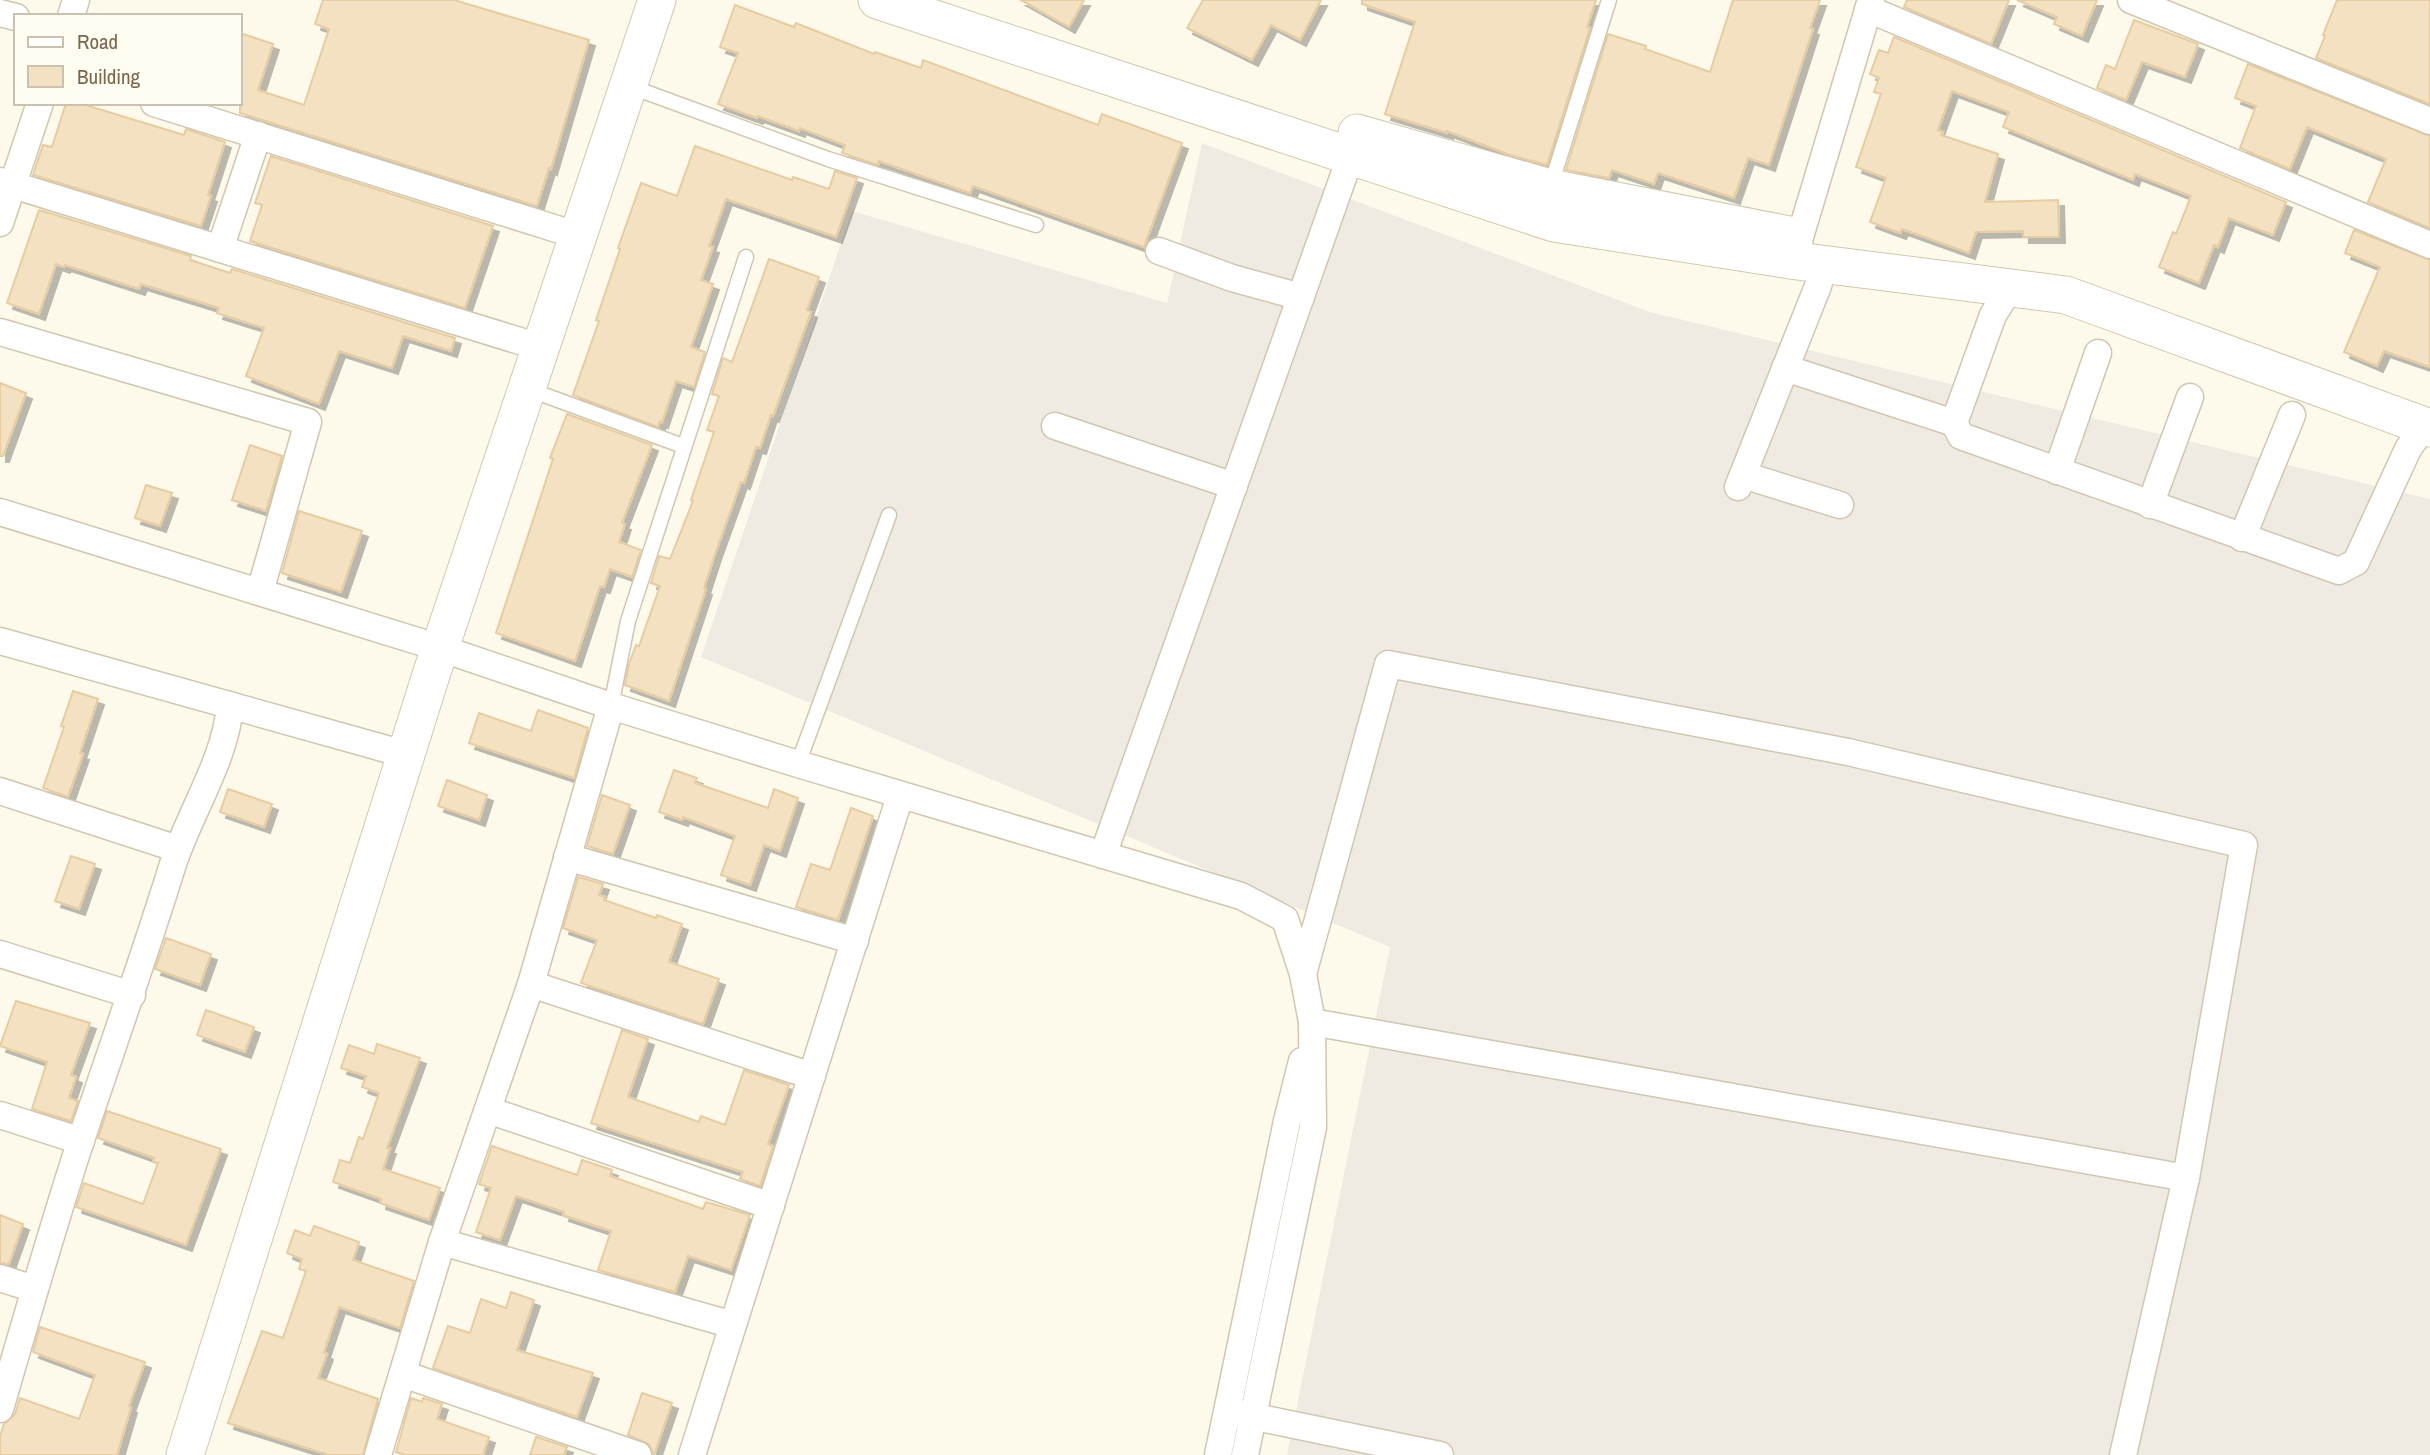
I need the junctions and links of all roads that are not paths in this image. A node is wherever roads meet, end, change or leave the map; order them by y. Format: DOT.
graph roads {
  1 [pos="636,0"];
  2 [pos="657,0"];
  3 [pos="877,0"];
  4 [pos="950,0"];
  5 [pos="1609,0"];
  6 [pos="2131,0"];
  7 [pos="1869,5"];
  8 [pos="627,85"];
  9 [pos="39,105"];
  10 [pos="160,105"];
  11 [pos="2430,121"];
  12 [pos="258,135"];
  13 [pos="1355,145"];
  14 [pos="6,183"];
  15 [pos="1550,188"];
  16 [pos="0,223"];
  17 [pos="1036,225"];
  18 [pos="560,230"];
  19 [pos="2430,245"];
  20 [pos="220,250"];
  21 [pos="1159,251"];
  22 [pos="1807,254"];
  23 [pos="746,257"];
  24 [pos="2010,288"];
  25 [pos="1301,298"];
  26 [pos="0,332"];
  27 [pos="523,342"];
  28 [pos="2098,353"];
  29 [pos="1786,368"];
  30 [pos="528,389"];
  31 [pos="2190,397"];
  32 [pos="2292,415"];
  33 [pos="2428,419"];
  34 [pos="1954,423"];
  35 [pos="1055,426"];
  36 [pos="683,446"];
  37 [pos="2057,471"];
  38 [pos="1234,486"];
  39 [pos="1840,505"];
  40 [pos="2150,505"];
  41 [pos="0,512"];
  42 [pos="889,515"];
  43 [pos="2242,538"];
  44 [pos="260,592"];
  45 [pos="0,641"];
  46 [pos="432,645"];
  47 [pos="230,705"];
  48 [pos="611,706"];
  49 [pos="390,750"];
  50 [pos="798,764"];
  51 [pos="0,792"];
  52 [pos="900,796"];
  53 [pos="178,849"];
  54 [pos="1103,855"];
  55 [pos="567,856"];
  56 [pos="855,941"];
  57 [pos="0,954"];
  58 [pos="1303,974"];
  59 [pos="531,984"];
  60 [pos="132,995"];
  61 [pos="1312,1022"];
  62 [pos="812,1076"];
  63 [pos="488,1110"];
  64 [pos="0,1115"];
  65 [pos="81,1141"];
  66 [pos="2186,1178"];
  67 [pos="771,1206"];
  68 [pos="442,1242"];
  69 [pos="0,1278"];
  70 [pos="34,1289"];
  71 [pos="733,1325"];
  72 [pos="403,1374"];
  73 [pos="0,1409"];
  74 [pos="1240,1414"];
  75 [pos="167,1455"];
  76 [pos="185,1455"];
  77 [pos="378,1455"];
  78 [pos="638,1455"];
  79 [pos="692,1455"];
  80 [pos="1218,1455"];
  81 [pos="1245,1455"];
  82 [pos="1440,1455"];
  83 [pos="2123,1455"];
  1 -- 18 [label="street"];
  2 -- 8 [label="street"];
  3 -- 13 [label="street"];
  4 -- 13 [label="street"];
  5 -- 15 [label="lane"];
  6 -- 11 [label="street"];
  7 -- 19 [label="street"];
  7 -- 22 [label="street"];
  8 -- 17 [label="lane"];
  8 -- 30 [label="street"];
  9 -- 14 [label="street"];
  10 -- 12 [label="street"];
  12 -- 18 [label="street"];
  12 -- 20 [label="street"];
  13 -- 15 [label="street"];
  13 -- 22 [label="street"];
  13 -- 25 [label="street"];
  14 -- 16 [label="street"];
  14 -- 20 [label="street"];
  15 -- 22 [label="street"];
  18 -- 27 [label="street"];
  20 -- 27 [label="street"];
  21 -- 25 [label="street"];
  22 -- 24 [label="street"];
  22 -- 29 [label="street"];
  22 -- 33 [label="street"];
  23 -- 36 [label="lane"];
  24 -- 33 [label="street"];
  24 -- 34 [label="street"];
  25 -- 38 [label="street"];
  26 -- 44 [label="street"];
  27 -- 46 [label="street"];
  28 -- 37 [label="street"];
  29 -- 34 [label="street"];
  29 -- 39 [label="street"];
  30 -- 36 [label="lane"];
  30 -- 46 [label="street"];
  31 -- 40 [label="street"];
  32 -- 43 [label="street"];
  33 -- 43 [label="street"];
  34 -- 37 [label="street"];
  35 -- 38 [label="street"];
  36 -- 48 [label="lane"];
  37 -- 40 [label="street"];
  38 -- 54 [label="street"];
  40 -- 43 [label="street"];
  41 -- 44 [label="street"];
  42 -- 50 [label="lane"];
  44 -- 46 [label="street"];
  45 -- 47 [label="street"];
  46 -- 48 [label="street"];
  46 -- 49 [label="street"];
  46 -- 76 [label="street"];
  47 -- 49 [label="street"];
  47 -- 53 [label="street"];
  48 -- 50 [label="street"];
  48 -- 55 [label="street"];
  49 -- 75 [label="street"];
  50 -- 52 [label="street"];
  51 -- 53 [label="street"];
  52 -- 54 [label="street"];
  52 -- 56 [label="street"];
  53 -- 60 [label="street"];
  54 -- 58 [label="street"];
  55 -- 56 [label="street"];
  55 -- 59 [label="street"];
  56 -- 62 [label="street"];
  57 -- 60 [label="street"];
  58 -- 61 [label="street"];
  58 -- 66 [label="street"];
  59 -- 62 [label="street"];
  59 -- 63 [label="street"];
  60 -- 65 [label="street"];
  61 -- 66 [label="street"];
  61 -- 74 [label="street"];
  62 -- 67 [label="street"];
  63 -- 67 [label="street"];
  63 -- 68 [label="street"];
  64 -- 65 [label="street"];
  65 -- 70 [label="street"];
  66 -- 83 [label="street"];
  67 -- 71 [label="street"];
  68 -- 71 [label="street"];
  68 -- 72 [label="street"];
  69 -- 70 [label="street"];
  70 -- 73 [label="street"];
  71 -- 79 [label="street"];
  72 -- 77 [label="street"];
  72 -- 78 [label="street"];
  74 -- 80 [label="street"];
  74 -- 81 [label="street"];
  74 -- 82 [label="street"];
}
